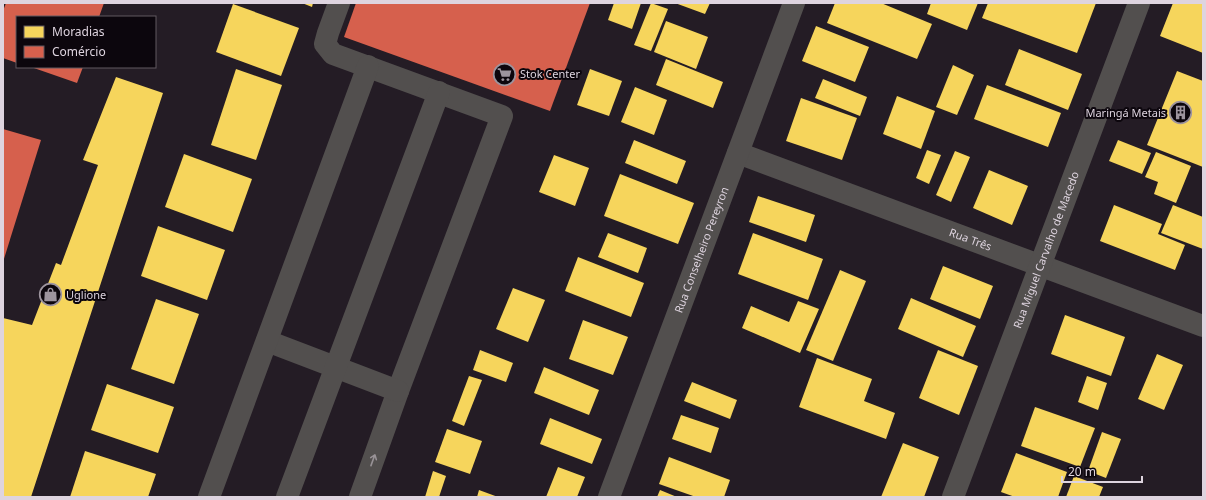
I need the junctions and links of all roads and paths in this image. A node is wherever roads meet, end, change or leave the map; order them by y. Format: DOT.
graph roads {
  1 [pos="339,3"];
  2 [pos="794,3"];
  3 [pos="1139,3"];
  4 [pos="368,66"];
  5 [pos="439,92"];
  6 [pos="738,153"];
  7 [pos="1040,265"];
  8 [pos="1203,326"];
  9 [pos="266,341"];
  10 [pos="335,368"];
  11 [pos="398,391"];
  12 [pos="209,497"];
  13 [pos="287,497"];
  14 [pos="360,497"];
  15 [pos="610,497"];
  16 [pos="953,497"];
  1 -- 4 [label="street"];
  2 -- 6 [label="street, Rua Conselheiro Pereyron"];
  3 -- 7 [label="street, Rua Miguel Carvalho de Macedo"];
  4 -- 5 [label="street"];
  4 -- 9 [label="street"];
  5 -- 10 [label="street"];
  5 -- 11 [label="street"];
  6 -- 7 [label="street, Rua Três"];
  6 -- 15 [label="street, Rua Conselheiro Pereyron"];
  7 -- 8 [label="street, Rua Três"];
  7 -- 16 [label="street, Rua Miguel Carvalho de Macedo"];
  9 -- 10 [label="street"];
  9 -- 12 [label="street"];
  10 -- 11 [label="street"];
  10 -- 13 [label="street"];
  14 -- 11 [label="street, one-way"];
}
